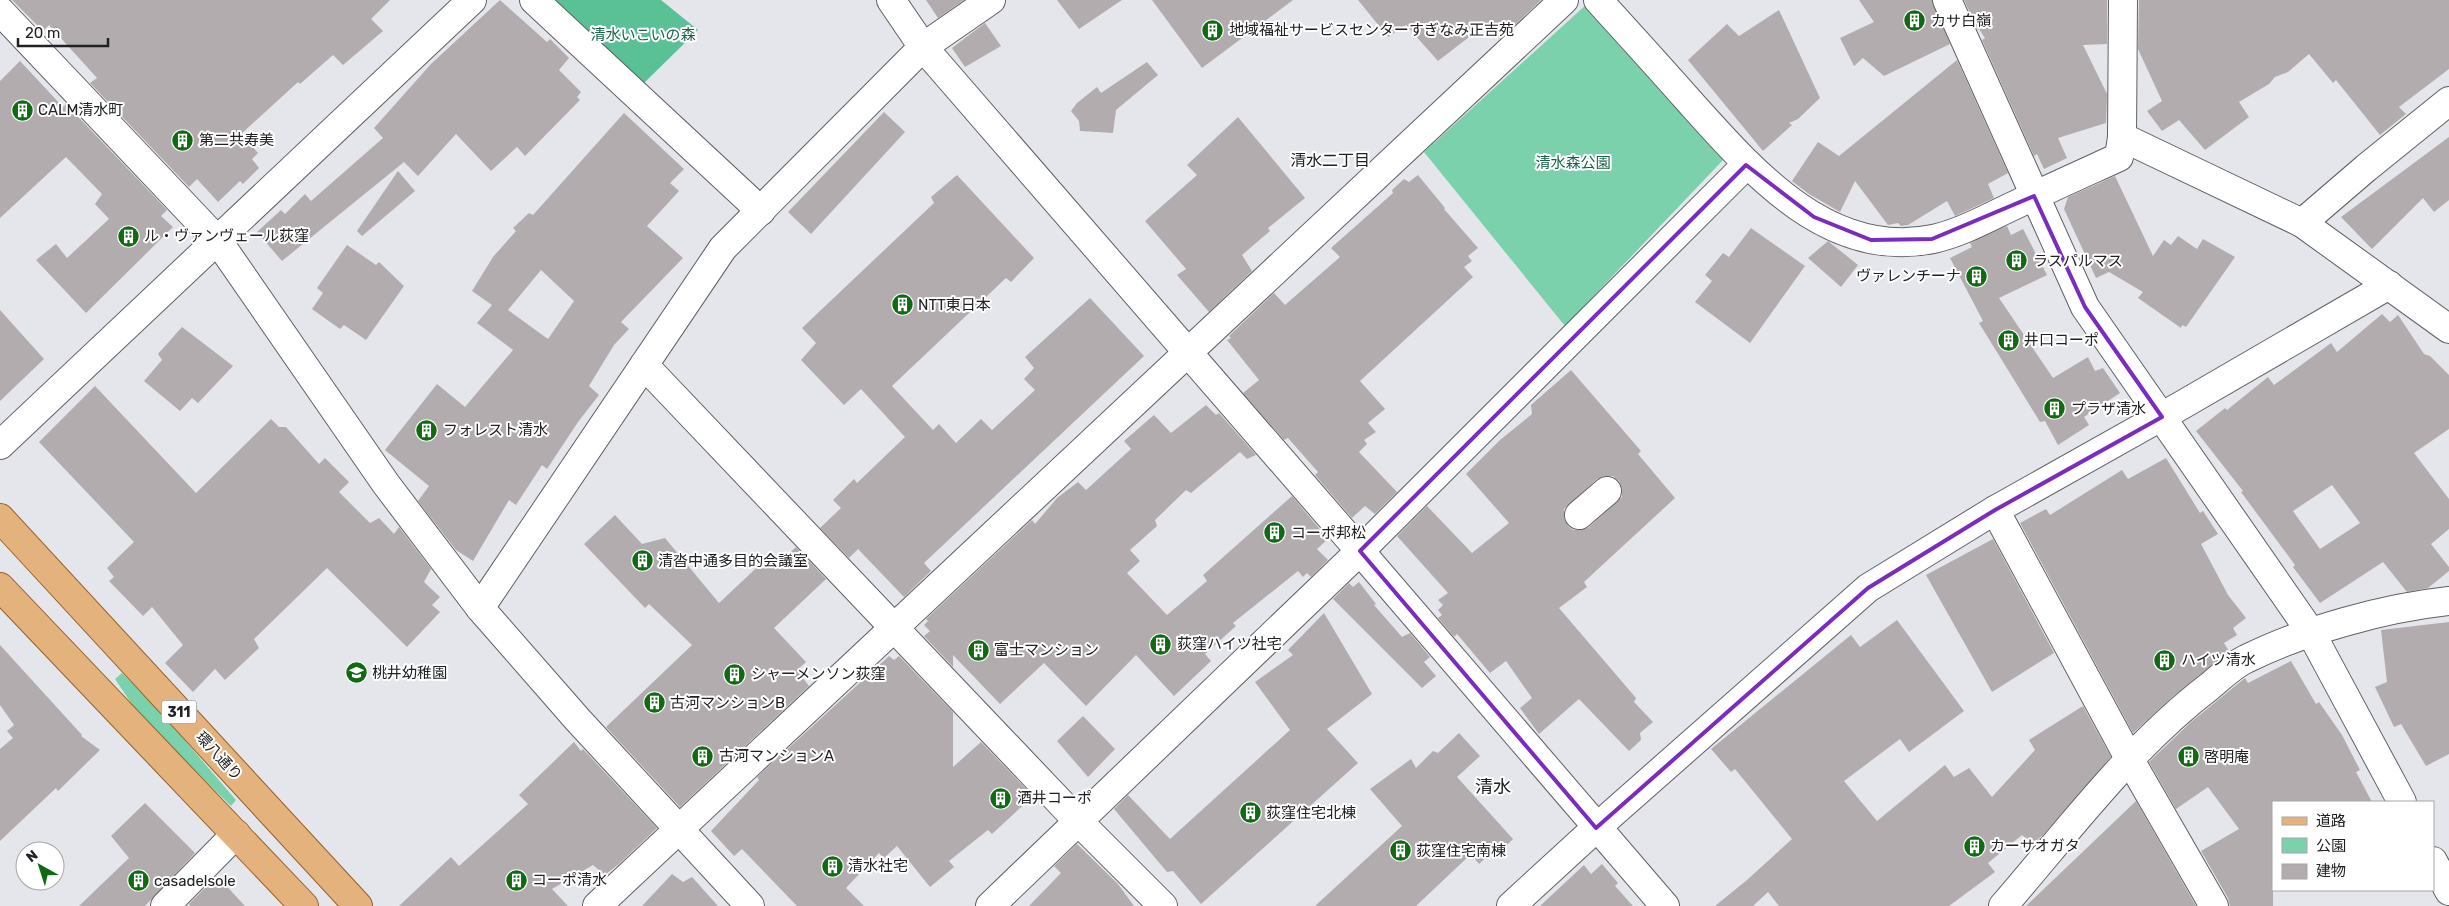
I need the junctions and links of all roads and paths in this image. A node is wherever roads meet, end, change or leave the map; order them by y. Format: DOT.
graph roads {
  1 [pos="472,0"];
  2 [pos="534,0"];
  3 [pos="891,0"];
  4 [pos="991,0"];
  5 [pos="1564,0"];
  6 [pos="1598,0"];
  7 [pos="1947,0"];
  8 [pos="2123,0"];
  9 [pos="0,11"];
  10 [pos="923,47"];
  11 [pos="2449,101"];
  12 [pos="2121,147"];
  13 [pos="1746,165"];
  14 [pos="2034,196"];
  15 [pos="761,211"];
  16 [pos="2302,223"];
  17 [pos="218,241"];
  18 [pos="2389,285"];
  19 [pos="2449,329"];
  20 [pos="1188,352"];
  21 [pos="644,365"];
  22 [pos="2162,417"];
  23 [pos="0,445"];
  24 [pos="1607,491"];
  25 [pos="1995,510"];
  26 [pos="1580,515"];
  27 [pos="0,518"];
  28 [pos="1360,551"];
  29 [pos="0,587"];
  30 [pos="2449,601"];
  31 [pos="480,608"];
  32 [pos="895,627"];
  33 [pos="2310,631"];
  34 [pos="2130,760"];
  35 [pos="2401,801"];
  36 [pos="1078,820"];
  37 [pos="1596,828"];
  38 [pos="680,829"];
  39 [pos="236,834"];
  40 [pos="2434,863"];
  41 [pos="2449,891"];
  42 [pos="165,906"];
  43 [pos="304,906"];
  44 [pos="358,906"];
  45 [pos="597,906"];
  46 [pos="750,906"];
  47 [pos="990,906"];
  48 [pos="1163,906"];
  49 [pos="1511,906"];
  50 [pos="1665,906"];
  51 [pos="2003,906"];
  52 [pos="2214,906"];
  1 -- 17 [label="street"];
  2 -- 15 [label="street"];
  3 -- 10 [label="street"];
  4 -- 10 [label="street"];
  5 -- 20 [label="street"];
  6 -- 13 [label="street"];
  7 -- 14 [label="street"];
  8 -- 12 [label="street"];
  9 -- 17 [label="street"];
  10 -- 15 [label="street"];
  10 -- 20 [label="street"];
  11 -- 16 [label="street"];
  12 -- 14 [label="street"];
  12 -- 16 [label="street"];
  13 -- 14 [label="street"];
  13 -- 28 [label="street"];
  14 -- 22 [label="street"];
  15 -- 21 [label="street"];
  16 -- 18 [label="street"];
  17 -- 23 [label="street"];
  17 -- 31 [label="street"];
  18 -- 19 [label="street"];
  18 -- 22 [label="street"];
  20 -- 28 [label="street"];
  20 -- 32 [label="street"];
  21 -- 31 [label="street"];
  21 -- 32 [label="street"];
  22 -- 25 [label="street"];
  22 -- 33 [label="street"];
  24 -- 26 [label="street"];
  25 -- 34 [label="street"];
  25 -- 37 [label="street"];
  27 -- 44 [label="main road, 環八通り / 311"];
  28 -- 36 [label="street"];
  28 -- 37 [label="street"];
  29 -- 39 [label="main road"];
  30 -- 33 [label="street"];
  31 -- 38 [label="street"];
  32 -- 36 [label="street"];
  32 -- 38 [label="street"];
  33 -- 34 [label="street"];
  33 -- 35 [label="street"];
  34 -- 51 [label="street"];
  34 -- 52 [label="street"];
  36 -- 47 [label="street"];
  36 -- 48 [label="street"];
  37 -- 49 [label="street"];
  37 -- 50 [label="street"];
  38 -- 45 [label="street"];
  38 -- 46 [label="street"];
  39 -- 42 [label="street"];
  39 -- 43 [label="main road"];
  40 -- 41 [label="street"];
}
